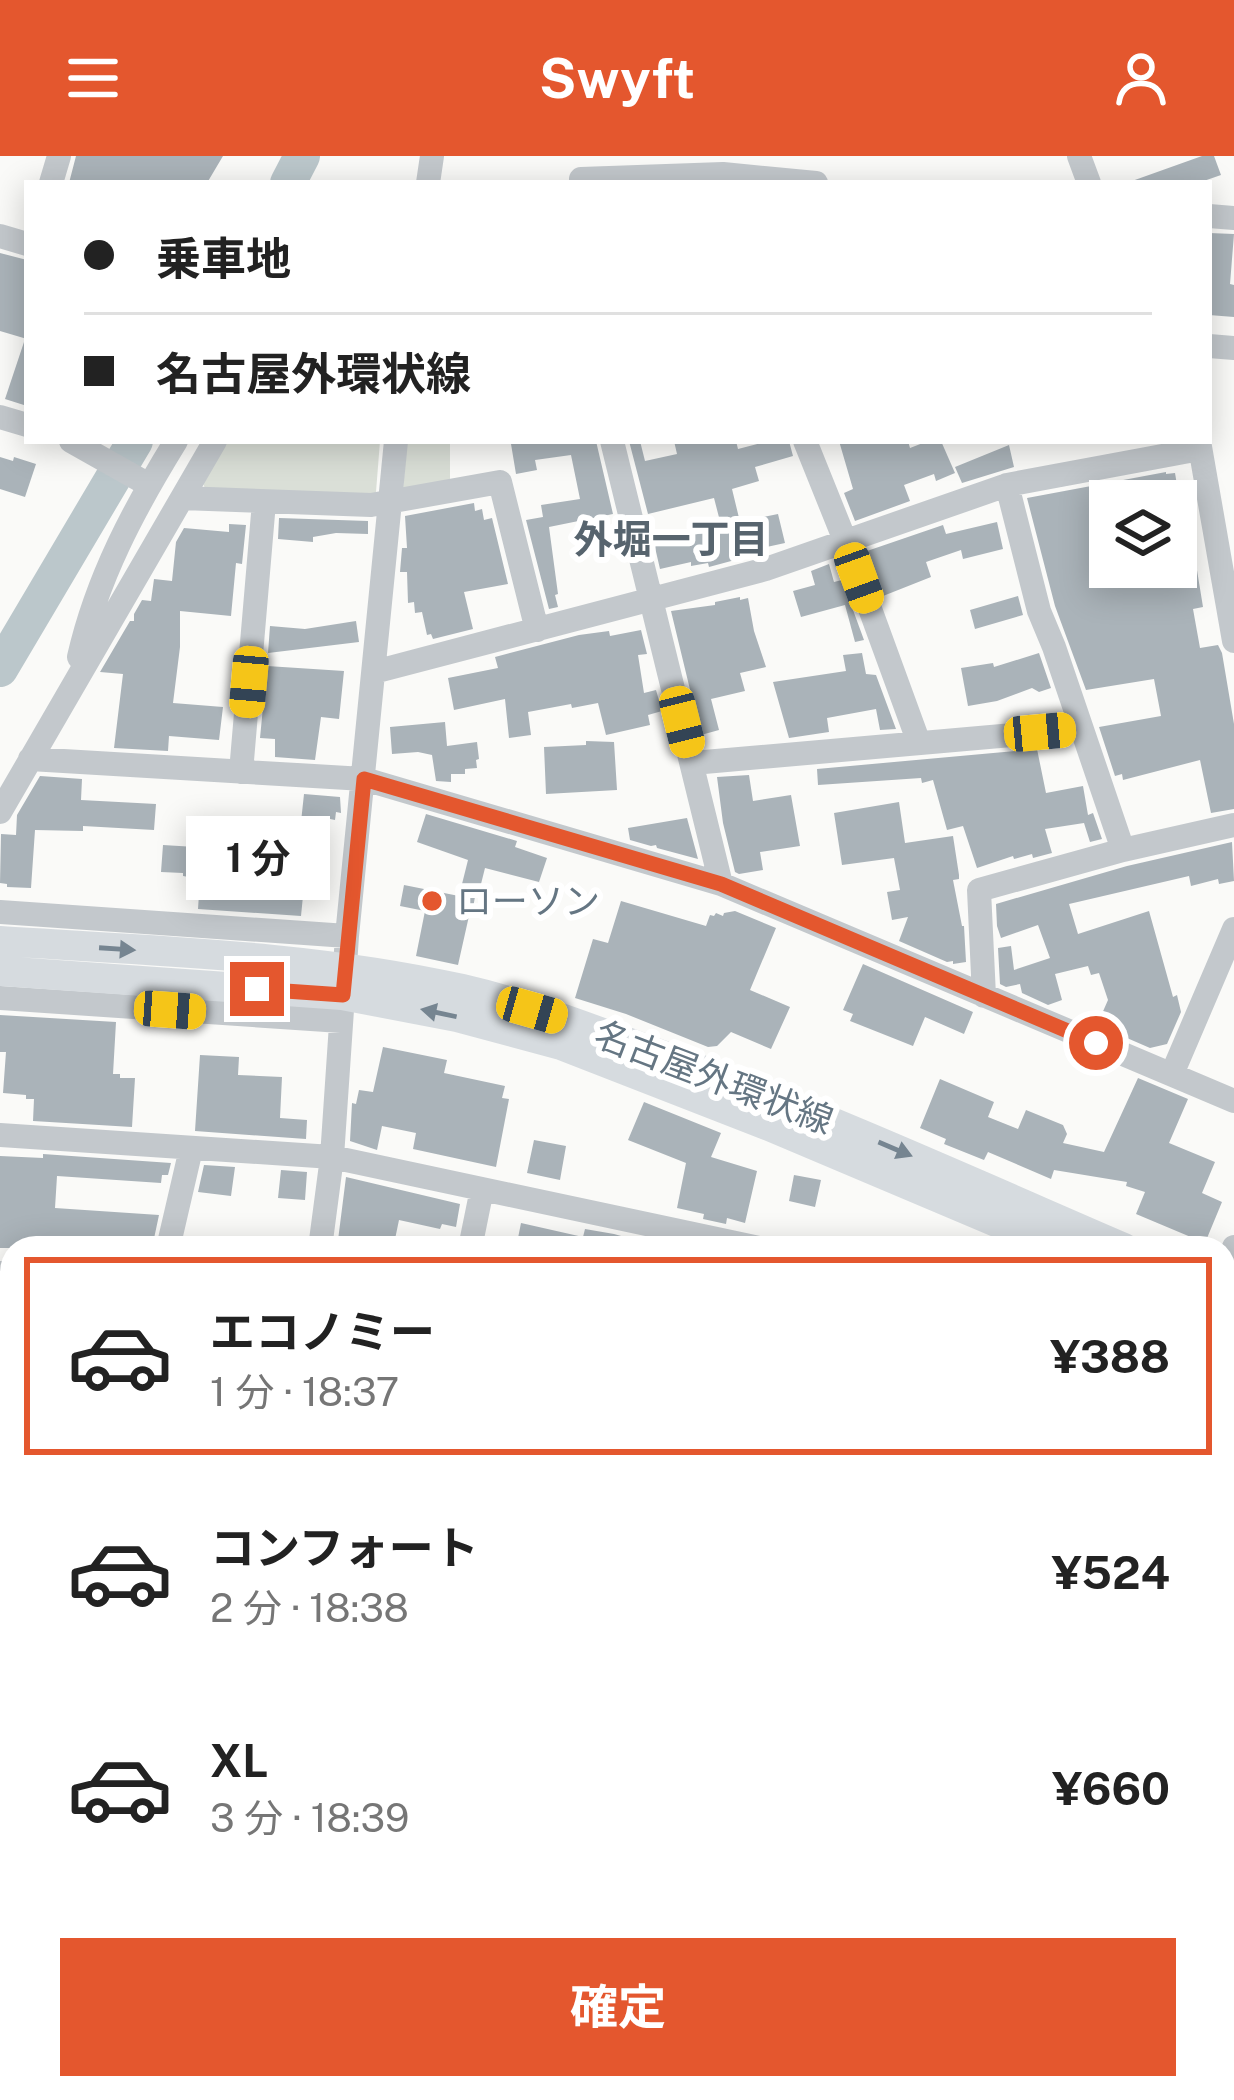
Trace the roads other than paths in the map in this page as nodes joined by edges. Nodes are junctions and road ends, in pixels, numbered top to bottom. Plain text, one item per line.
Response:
1 (725, 165) edge
2 (581, 180) edge
3 (801, 180) edge
4 (78, 444) edge
5 (174, 444) edge
6 (213, 444) edge
7 (396, 444) edge
8 (613, 444) edge
9 (806, 444) edge
10 (1200, 445) edge
11 (149, 484) junction
12 (1007, 485) junction
13 (182, 498) junction
14 (389, 501) junction
15 (264, 502) junction
16 (846, 543) junction
17 (650, 600) junction
18 (536, 630) junction
19 (1234, 641) edge
20 (374, 671) junction
21 (73, 682) junction
22 (1080, 729) junction
23 (919, 743) junction
24 (31, 759) junction
25 (693, 763) junction
26 (241, 772) junction
27 (364, 779) junction
28 (0, 812) edge
29 (1234, 825) edge
30 (1123, 850) junction
31 (721, 884) junction
32 (0, 912) edge
33 (1234, 929) edge
34 (0, 941) edge
35 (0, 971) edge
36 (344, 980) junction
37 (984, 996) junction
38 (0, 998) edge
39 (1172, 1074) junction
40 (1234, 1101) edge
41 (0, 1135) edge
42 (190, 1148) junction
43 (332, 1157) junction
44 (482, 1189) junction
45 (171, 1236) edge
46 (322, 1236) edge
47 (472, 1236) edge
48 (659, 1236) edge
49 (1030, 1236) edge
50 (1096, 1236) edge

1 - 2 street
1 - 3 street
4 - 11 street
5 - 11 street
6 - 13 street
7 - 14 street
8 - 17 street
9 - 16 street
10 - 12 street
10 - 19 street
11 - 21 street
12 - 16 street
12 - 22 street
13 - 15 street
13 - 21 street
14 - 15 street
14 - 18 street
14 - 20 street
15 - 26 street
16 - 17 street
16 - 23 street
17 - 18 street
17 - 25 street
18 - 20 street
20 - 27 street
21 - 24 street
22 - 23 street
22 - 30 street
23 - 25 street
24 - 26 street
24 - 28 street
25 - 31 street
26 - 27 street
27 - 31 street
27 - 36 street
29 - 30 street
30 - 37 street
31 - 37 street
32 - 36 street
33 - 39 street
34 -> 36 main road, 名古屋外環状線
35 - 36 main road, 名古屋外環状線
36 - 38 street
36 - 43 street
49 -> 36 main road, 名古屋外環状線
36 -> 50 main road, 名古屋外環状線
37 - 39 street
39 - 40 street
41 - 42 street
42 - 43 street
42 - 45 street
43 - 44 street
43 - 46 street
44 - 47 street
44 - 48 street

